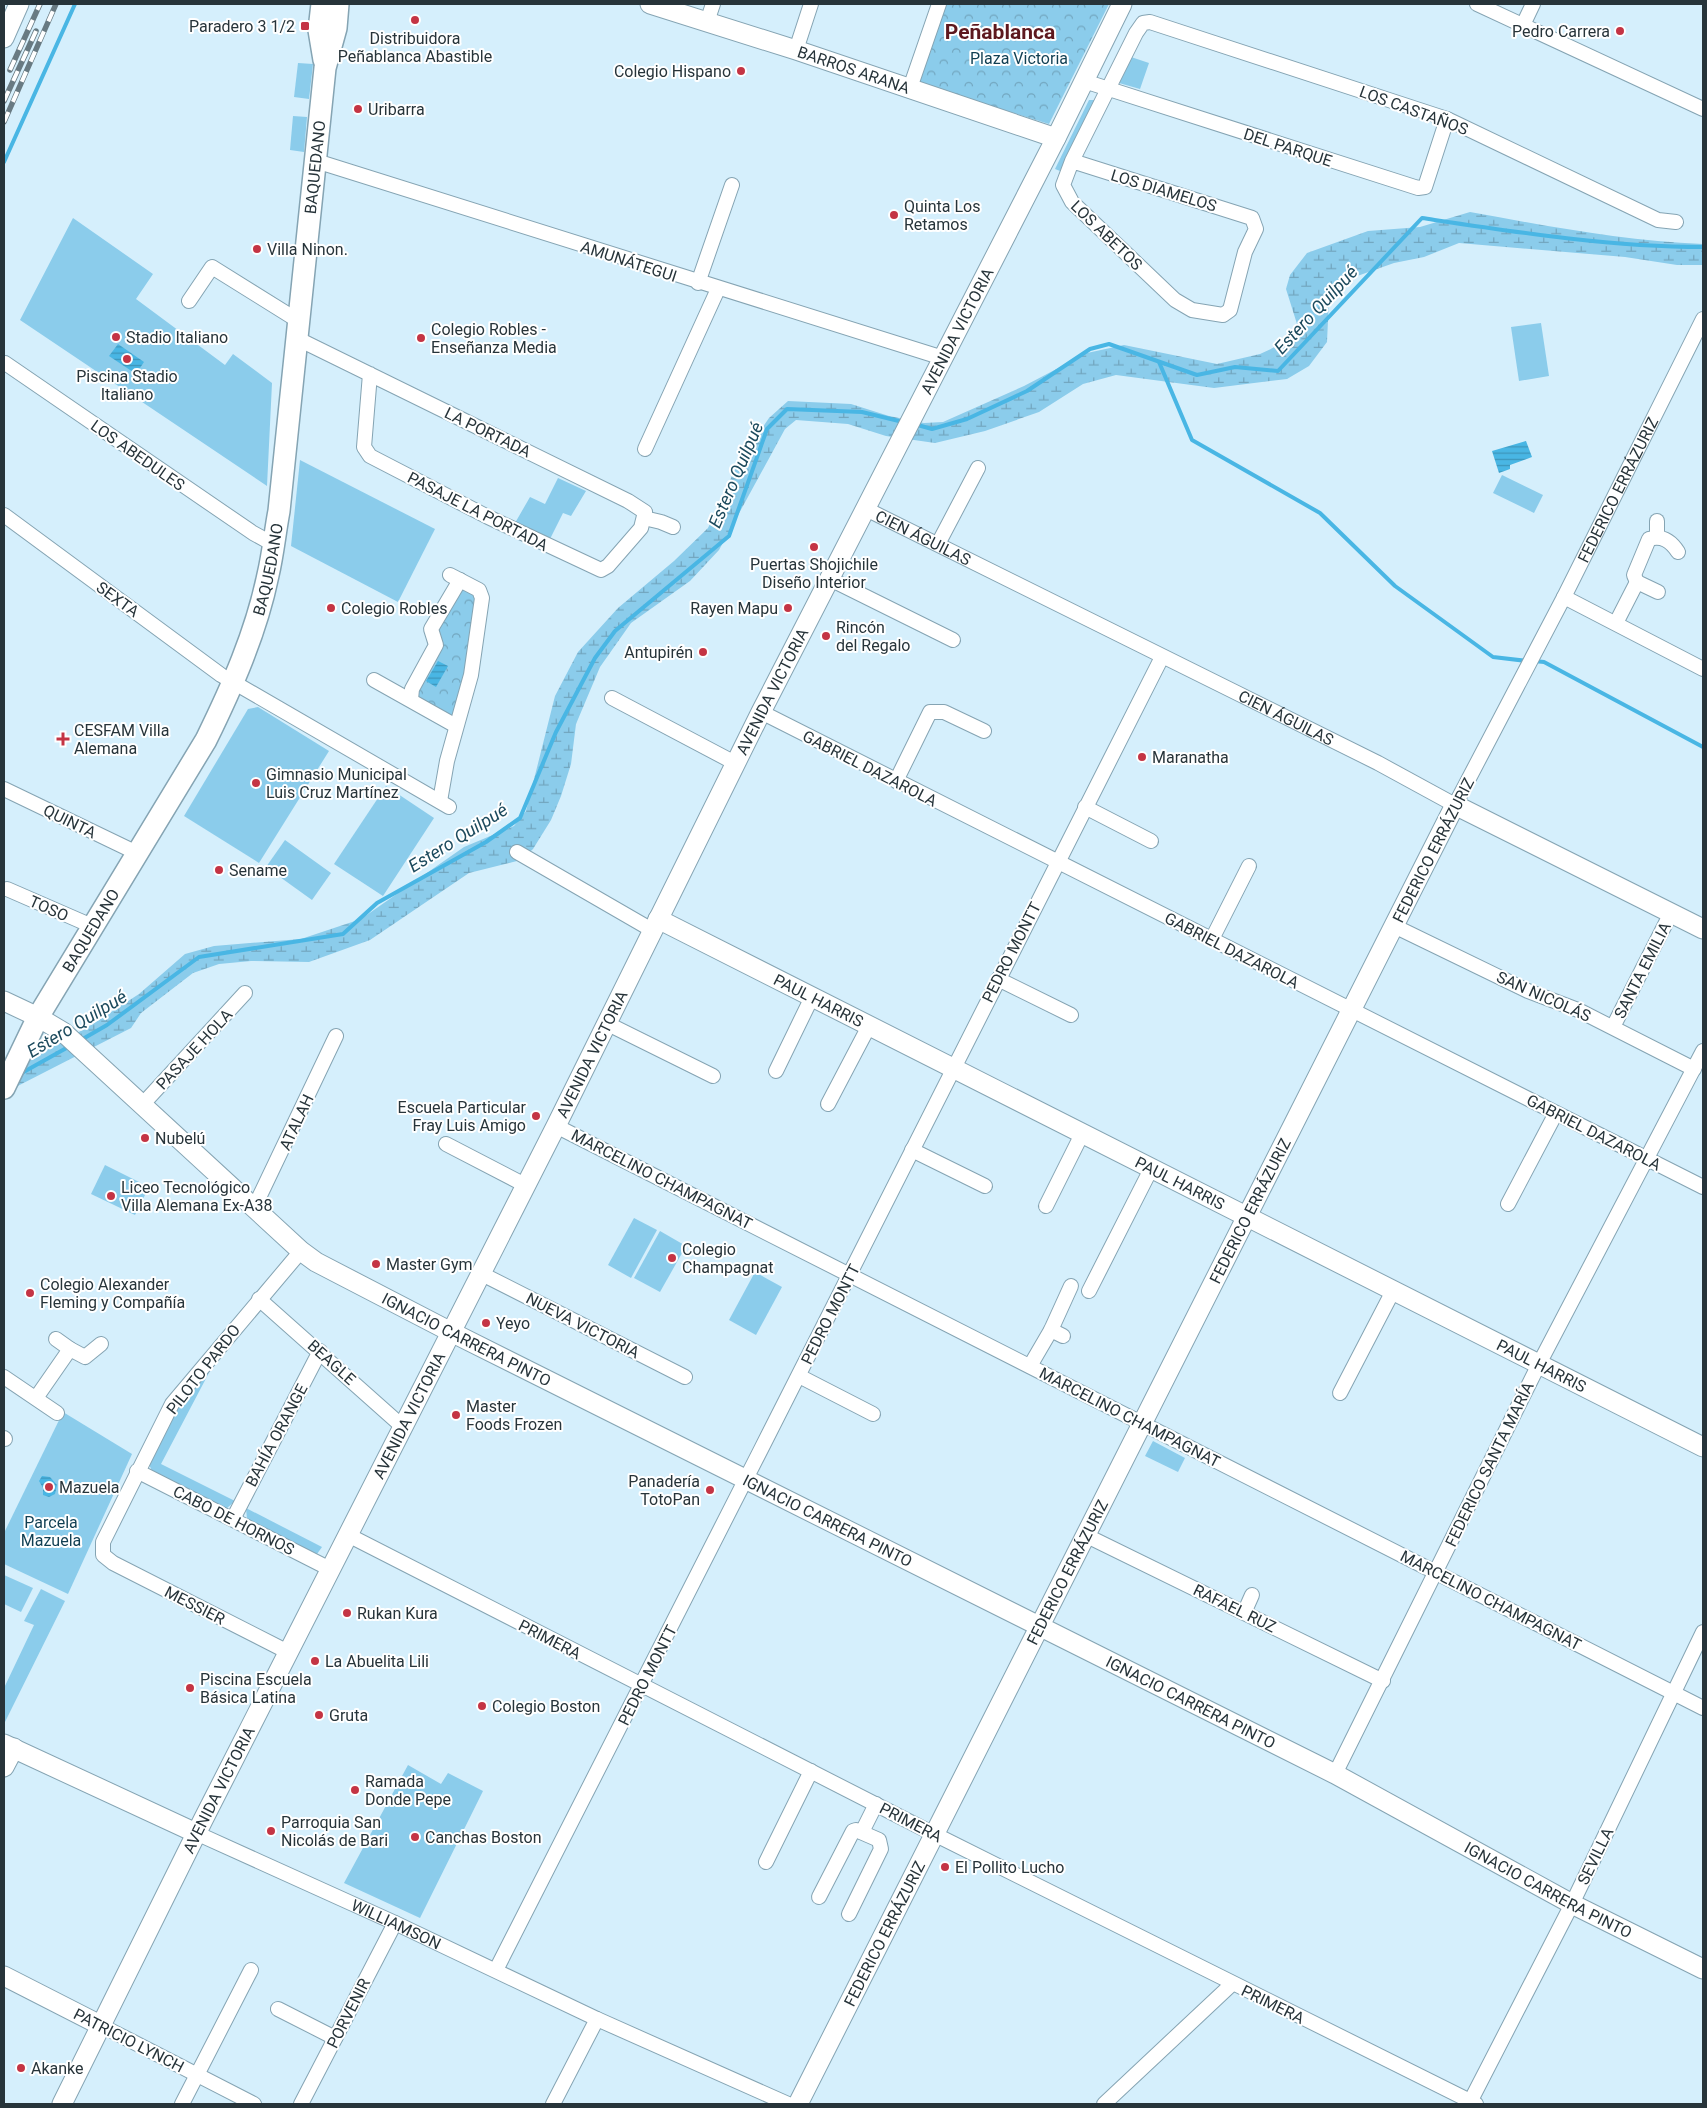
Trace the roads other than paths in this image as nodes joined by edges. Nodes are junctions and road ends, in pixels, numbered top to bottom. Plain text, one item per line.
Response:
1 (19, 4) edge
2 (322, 4) edge
3 (338, 4) edge
4 (650, 4) edge
5 (713, 4) edge
6 (811, 4) edge
7 (939, 4) edge
8 (1122, 4) edge
9 (1477, 4) edge
10 (1533, 4) edge
11 (707, 22) junction
12 (1143, 24) joint
13 (1522, 25) junction
14 (4, 38) edge
15 (796, 50) junction
16 (325, 68) junction
17 (1084, 81) junction
18 (910, 88) junction
19 (1106, 89) junction
20 (1703, 109) edge
21 (1448, 119) junction
22 (1056, 138) junction
23 (316, 161) junction
24 (1072, 162) junction
25 (732, 185) dead end
26 (1255, 222) joint
27 (1676, 222) dead end
28 (698, 283) junction
29 (718, 289) junction
30 (189, 301) dead end
31 (1703, 319) edge
32 (297, 329) junction
33 (1698, 345) edge
34 (943, 358) junction
35 (5, 363) edge
36 (370, 374) junction
37 (645, 449) dead end
38 (978, 468) dead end
39 (866, 509) junction
40 (644, 518) junction
41 (1657, 521) dead end
42 (5, 522) edge
43 (673, 527) dead end
44 (1658, 537) junction
45 (273, 544) junction
46 (938, 544) junction
47 (1678, 552) dead end
48 (830, 579) junction
49 (1637, 582) junction
50 (1658, 592) dead end
51 (1564, 597) junction
52 (1616, 623) junction
53 (953, 640) dead end
54 (1162, 657) junction
55 (1703, 670) edge
56 (374, 680) dead end
57 (233, 681) junction
58 (612, 698) dead end
59 (411, 699) junction
60 (761, 712) junction
61 (456, 726) junction
62 (984, 731) dead end
63 (447, 761) junction
64 (735, 763) junction
65 (896, 781) junction
66 (4, 789) edge
67 (427, 793) junction
68 (1455, 805) junction
69 (1085, 807) junction
70 (1151, 842) dead end
71 (517, 852) dead end
72 (136, 853) junction
73 (1056, 862) junction
74 (1249, 866) dead end
75 (7, 889) dead end
76 (1671, 913) junction
77 (655, 924) junction
78 (92, 926) junction
79 (1394, 926) junction
80 (1703, 929) edge
81 (1212, 939) junction
82 (998, 979) junction
83 (246, 993) dead end
84 (812, 997) junction
85 (4, 1001) edge
86 (1352, 1010) junction
87 (1071, 1015) dead end
88 (38, 1017) junction
89 (606, 1023) junction
90 (869, 1026) junction
91 (1613, 1027) junction
92 (336, 1036) dead end
93 (1703, 1050) edge
94 (952, 1069) junction
95 (1694, 1069) junction
96 (776, 1071) dead end
97 (713, 1076) dead end
98 (4, 1088) edge
99 (828, 1104) dead end
100 (142, 1105) junction
101 (1556, 1113) junction
102 (556, 1126) junction
103 (1082, 1134) junction
104 (446, 1144) dead end
105 (912, 1150) junction
106 (1647, 1159) junction
107 (1151, 1169) junction
108 (525, 1185) junction
109 (985, 1186) dead end
110 (1703, 1187) edge
111 (1508, 1204) dead end
112 (1046, 1206) dead end
113 (254, 1208) junction
114 (1248, 1218) junction
115 (301, 1251) junction
116 (480, 1273) junction
117 (850, 1274) junction
118 (1071, 1286) dead end
119 (1089, 1291) dead end
120 (1394, 1291) junction
121 (259, 1299) junction
122 (451, 1332) junction
123 (56, 1339) dead end
124 (101, 1344) dead end
125 (70, 1349) junction
126 (320, 1351) junction
127 (1539, 1364) junction
128 (1030, 1366) junction
129 (685, 1376) dead end
130 (799, 1376) junction
131 (4, 1377) edge
132 (1340, 1393) dead end
133 (36, 1398) junction
134 (57, 1413) dead end
135 (873, 1414) dead end
136 (1144, 1424) junction
137 (402, 1427) junction
138 (1703, 1447) edge
139 (137, 1471) junction
140 (747, 1480) junction
141 (233, 1519) junction
142 (348, 1535) junction
143 (1087, 1536) junction
144 (103, 1555) joint
145 (330, 1569) junction
146 (1436, 1572) junction
147 (1252, 1595) dead end
148 (1244, 1613) junction
149 (1040, 1628) junction
150 (1703, 1632) edge
151 (288, 1652) junction
152 (1383, 1681) junction
153 (642, 1686) junction
154 (1673, 1693) junction
155 (1703, 1708) edge
156 (9, 1746) edge
157 (4, 1767) edge
158 (811, 1771) junction
159 (1335, 1774) junction
160 (876, 1804) junction
161 (862, 1832) junction
162 (196, 1833) junction
163 (934, 1834) junction
164 (766, 1862) dead end
165 (819, 1897) dead end
166 (1572, 1904) junction
167 (849, 1914) dead end
168 (394, 1923) junction
169 (1703, 1969) edge
170 (251, 1970) dead end
171 (496, 1970) junction
172 (4, 1976) edge
173 (1232, 1984) junction
174 (278, 2009) dead end
175 (597, 2019) junction
176 (102, 2026) junction
177 (335, 2038) junction
178 (198, 2075) junction
179 (1472, 2103) edge
180 (62, 2104) edge
181 (182, 2104) edge
182 (254, 2104) edge
183 (302, 2104) edge
184 (553, 2104) edge
185 (788, 2104) edge
186 (798, 2104) edge
187 (1104, 2104) edge

1 - 14 street
2 - 16 main road, BAQUEDANO
3 - 16 main road, BAQUEDANO
4 - 11 street, BARROS ARANA
5 - 11 street
6 - 15 street
7 - 18 street
8 - 17 street, AVENIDA VICTORIA
9 - 13 street
10 - 13 street
11 - 15 street, BARROS ARANA
12 - 19 street, LOS ABETOS
12 - 21 street, LOS CASTAÑOS
13 - 20 street
15 - 18 street, BARROS ARANA
16 - 23 main road, BAQUEDANO
17 - 19 street, DEL PARQUE
17 - 22 street, AVENIDA VICTORIA
18 - 22 street, BARROS ARANA
19 - 21 street, DEL PARQUE
19 - 24 street, LOS ABETOS
21 - 27 street, LOS CASTAÑOS
22 - 34 street, AVENIDA VICTORIA
23 - 28 street, AMUNÁTEGUI
23 - 32 main road, BAQUEDANO
24 - 26 street, LOS DIAMELOS
24 - 26 street, LOS ABETOS
25 - 28 street
28 - 29 street, AMUNÁTEGUI
29 - 34 street, AMUNÁTEGUI
29 - 37 street
30 - 32 street, LA PORTADA
31 - 33 street, FEDERICO ERRÁZURIZ
32 - 36 street, LA PORTADA
32 - 45 main road, BAQUEDANO
33 - 51 street, FEDERICO ERRÁZURIZ
34 - 39 street, AVENIDA VICTORIA
35 - 45 street, LOS ABEDULES
36 - 40 street, LA PORTADA
36 - 40 street, PASAJE LA PORTADA
38 - 46 street
39 - 46 street, CIEN ÁGUILAS
39 - 48 street, AVENIDA VICTORIA
40 - 43 street
41 - 44 street
42 - 57 street, SEXTA
44 - 47 street
44 - 49 street
45 - 57 main road, BAQUEDANO
46 - 54 street, CIEN ÁGUILAS
48 - 53 street
48 - 60 street, AVENIDA VICTORIA
49 - 50 street
49 - 52 street
51 - 52 street
51 - 68 street, FEDERICO ERRÁZURIZ
52 - 55 street
54 - 68 street, CIEN ÁGUILAS
54 - 69 street, PEDRO MONTT
56 - 59 street
57 - 67 street, SEXTA
57 - 72 main road, BAQUEDANO
58 - 64 street
59 - 61 street
59 - 61 street
60 - 64 street, AVENIDA VICTORIA
60 - 65 street, GABRIEL DAZAROLA
61 - 63 street
62 - 65 street
63 - 67 street
63 - 67 street, SEXTA
64 - 77 street, AVENIDA VICTORIA
65 - 73 street, GABRIEL DAZAROLA
66 - 72 street, QUINTA
68 - 76 street, CIEN ÁGUILAS
68 - 79 street, FEDERICO ERRÁZURIZ
69 - 70 street
69 - 73 street, PEDRO MONTT
71 - 77 street
72 - 78 main road, BAQUEDANO
73 - 81 street, GABRIEL DAZAROLA
73 - 82 street, PEDRO MONTT
74 - 81 street
75 - 78 street, TOSO
76 - 80 street, CIEN ÁGUILAS
76 - 91 street, SANTA EMILIA
77 - 84 street, PAUL HARRIS
77 - 89 street, AVENIDA VICTORIA
78 - 88 main road, BAQUEDANO
79 - 86 street, FEDERICO ERRÁZURIZ
79 - 91 street, SAN NICOLÁS
81 - 86 street, GABRIEL DAZAROLA
82 - 87 street
82 - 94 street, PEDRO MONTT
83 - 100 street, PASAJE HOLA
84 - 90 street, PAUL HARRIS
84 - 96 street
85 - 88 street, IGNACIO CARRERA PINTO
86 - 101 street, GABRIEL DAZAROLA
86 - 114 street, FEDERICO ERRÁZURIZ
88 - 98 main road, BAQUEDANO
88 - 100 street, IGNACIO CARRERA PINTO
89 - 97 street
89 - 102 street, AVENIDA VICTORIA
90 - 94 street, PAUL HARRIS
90 - 99 street
91 - 95 street, SAN NICOLÁS
92 - 113 street, ATALAH
93 - 95 street, FEDERICO SANTA MARÍA
94 - 103 street, PAUL HARRIS
94 - 105 street, PEDRO MONTT
95 - 106 street, FEDERICO SANTA MARÍA
100 - 113 street, IGNACIO CARRERA PINTO
101 - 106 street, GABRIEL DAZAROLA
101 - 111 street
102 - 108 street, AVENIDA VICTORIA
102 - 117 street, MARCELINO CHAMPAGNAT
103 - 107 street, PAUL HARRIS
103 - 112 street
104 - 108 street
105 - 109 street
105 - 117 street, PEDRO MONTT
106 - 110 street, GABRIEL DAZAROLA
106 - 127 street, FEDERICO SANTA MARÍA
107 - 114 street, PAUL HARRIS
107 - 119 street
108 - 116 street, AVENIDA VICTORIA
113 - 115 street, IGNACIO CARRERA PINTO
114 - 120 street, PAUL HARRIS
114 - 136 street, FEDERICO ERRÁZURIZ
115 - 121 street, PILOTO PARDO
115 - 122 street, IGNACIO CARRERA PINTO
116 - 122 street, AVENIDA VICTORIA
116 - 129 street, NUEVA VICTORIA
117 - 128 street, MARCELINO CHAMPAGNAT
117 - 130 street, PEDRO MONTT
118 - 128 street
120 - 127 street, PAUL HARRIS
120 - 132 street
121 - 126 street, BEAGLE
121 - 139 street, PILOTO PARDO
122 - 137 street, AVENIDA VICTORIA
122 - 140 street, IGNACIO CARRERA PINTO
123 - 125 street
124 - 125 street
125 - 133 street
126 - 137 street, BEAGLE
126 - 141 street, BAHÍA ORANGE
127 - 138 street, PAUL HARRIS
127 - 146 street, FEDERICO SANTA MARÍA
128 - 136 street, MARCELINO CHAMPAGNAT
130 - 135 street
130 - 140 street, PEDRO MONTT
131 - 133 street
133 - 134 street
136 - 143 street, FEDERICO ERRÁZURIZ
136 - 146 street, MARCELINO CHAMPAGNAT
137 - 142 street, AVENIDA VICTORIA
139 - 141 street, CABO DE HORNOS
139 - 144 street, PILOTO PARDO
140 - 149 street, IGNACIO CARRERA PINTO
140 - 153 street, PEDRO MONTT
141 - 145 street, CABO DE HORNOS
142 - 145 street, AVENIDA VICTORIA
142 - 153 street, PRIMERA
143 - 148 street, RAFAEL RUZ
143 - 149 street, FEDERICO ERRÁZURIZ
144 - 151 street, MESSIER
145 - 151 street, AVENIDA VICTORIA
146 - 152 street, FEDERICO SANTA MARÍA
146 - 154 street, MARCELINO CHAMPAGNAT
147 - 148 street
148 - 152 street, RAFAEL RUZ
149 - 159 street, IGNACIO CARRERA PINTO
149 - 163 street, FEDERICO ERRÁZURIZ
150 - 154 street, SEVILLA
151 - 162 street, AVENIDA VICTORIA
152 - 159 street, FEDERICO SANTA MARÍA
153 - 158 street, PRIMERA
153 - 171 street, PEDRO MONTT
154 - 155 street, MARCELINO CHAMPAGNAT
154 - 166 street, SEVILLA
156 - 157 street
156 - 162 street, WILLIAMSON
158 - 160 street, PRIMERA
158 - 164 street
159 - 166 street, IGNACIO CARRERA PINTO
160 - 161 street
160 - 163 street, PRIMERA
161 - 165 street
161 - 167 street
162 - 168 street, WILLIAMSON
162 - 176 street, AVENIDA VICTORIA
163 - 173 street, PRIMERA
163 - 186 street, FEDERICO ERRÁZURIZ
166 - 169 street, IGNACIO CARRERA PINTO
166 - 179 street, SEVILLA
168 - 171 street, WILLIAMSON
168 - 177 street, PORVENIR
170 - 178 street
171 - 175 street, WILLIAMSON
172 - 176 street, PATRICIO LYNCH
173 - 179 street, PRIMERA
173 - 187 street
174 - 177 street
175 - 184 street
175 - 185 street, WILLIAMSON
176 - 178 street, PATRICIO LYNCH
176 - 180 street, AVENIDA VICTORIA
177 - 183 street, PORVENIR
178 - 181 street
178 - 182 street, PATRICIO LYNCH

